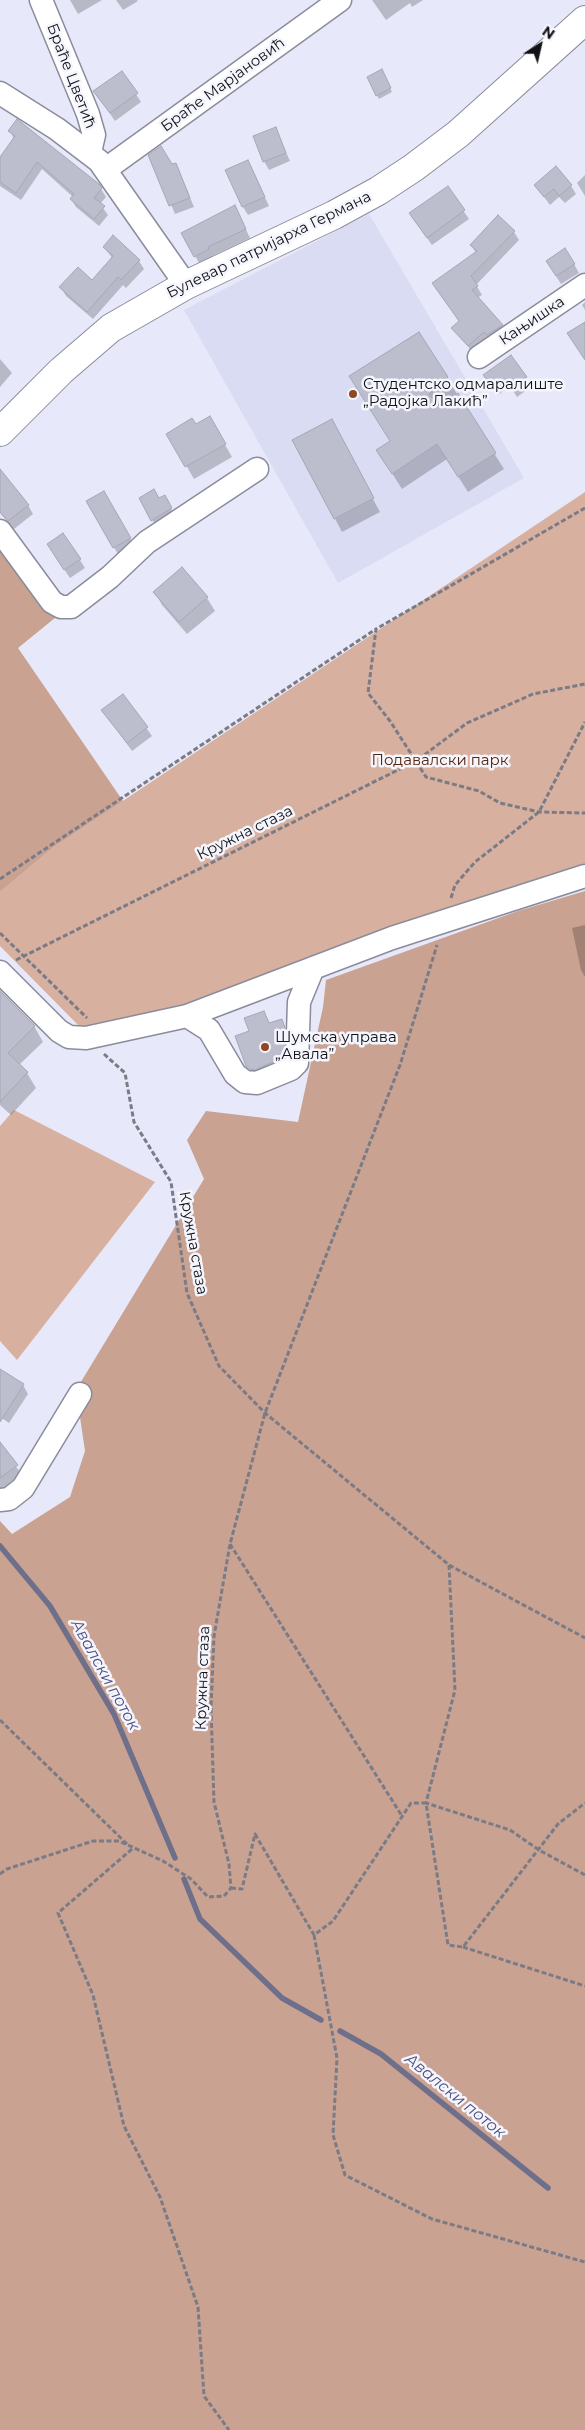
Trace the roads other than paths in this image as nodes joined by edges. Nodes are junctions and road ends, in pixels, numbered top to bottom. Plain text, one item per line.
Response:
1 (41, 0) edge
2 (340, 0) edge
3 (585, 20) edge
4 (0, 93) edge
5 (90, 152) junction
6 (106, 169) junction
7 (186, 285) junction
8 (585, 285) edge
9 (479, 357) dead end
10 (0, 432) edge
11 (257, 469) dead end
12 (0, 531) edge
13 (585, 876) edge
14 (313, 968) junction
15 (0, 972) edge
16 (187, 1016) junction
17 (80, 1394) dead end
18 (0, 1500) edge

1 - 5 street, Браће Цветић
2 - 6 street, Браће Марјановић
3 - 7 main road, Булевар патријарха Германа
4 - 5 street
5 - 6 street
6 - 7 street
7 - 10 main road, Булевар патријарха Германа
8 - 9 street, Кањишка
11 - 12 street
13 - 14 street
14 - 16 street
14 - 16 street
15 - 16 street
17 - 18 street

